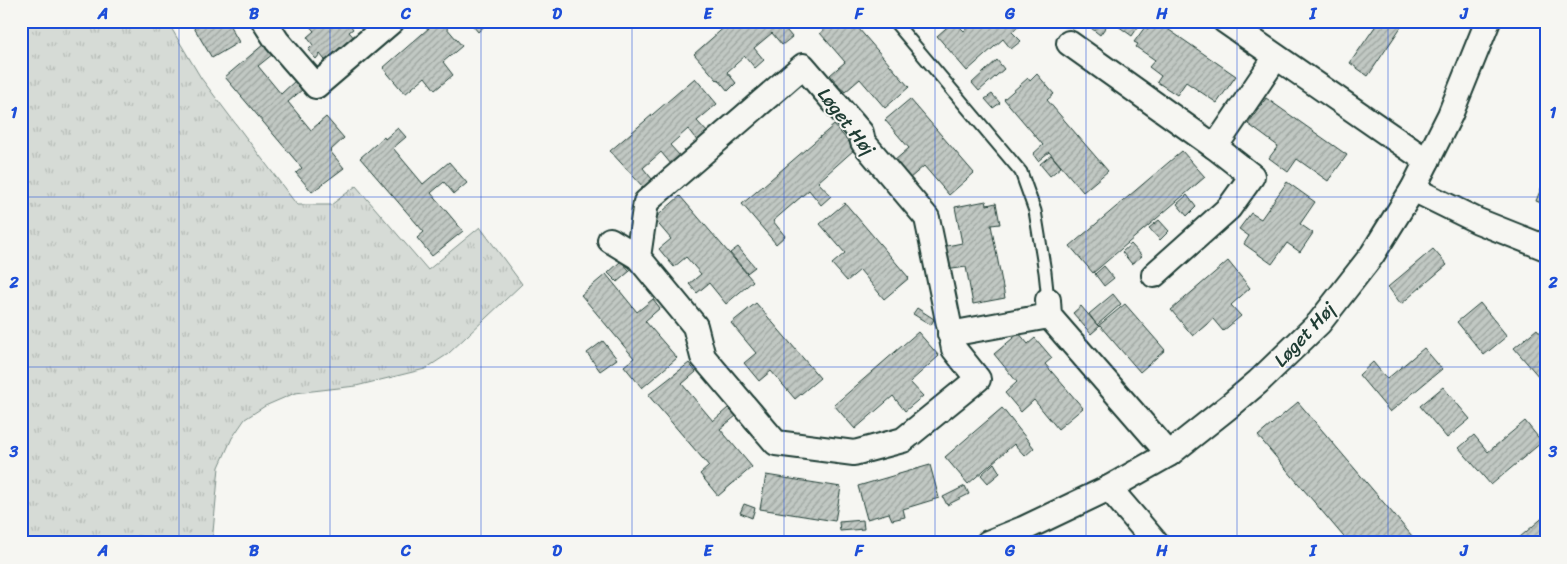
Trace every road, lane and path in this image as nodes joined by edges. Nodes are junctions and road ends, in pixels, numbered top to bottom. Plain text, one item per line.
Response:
1 (264, 21) edge
2 (392, 21) edge
3 (894, 21) edge
4 (1226, 21) edge
5 (1488, 21) edge
6 (1069, 43) dead end
7 (1276, 57) junction
8 (1215, 147) junction
9 (1427, 161) junction
10 (1413, 189) junction
11 (610, 240) dead end
12 (1546, 248) edge
13 (638, 257) junction
14 (1154, 275) dead end
15 (1048, 308) junction
16 (950, 334) junction
17 (1169, 454) junction
18 (1109, 488) junction
19 (988, 543) edge
20 (1156, 543) edge

1 - 2 street
3 - 15 lane
4 - 7 street
5 - 9 street, Løget Høj
6 - 8 street
7 - 8 street
7 - 9 street
8 - 14 street
9 - 10 street, Løget Høj
10 - 12 street
10 - 17 street, Løget Høj
11 - 13 street, Løget Høj
13 - 16 street, Løget Høj
13 - 16 street, Løget Høj
15 - 16 street
15 - 17 street
17 - 18 street, Løget Høj
18 - 19 street, Løget Høj
18 - 20 street

